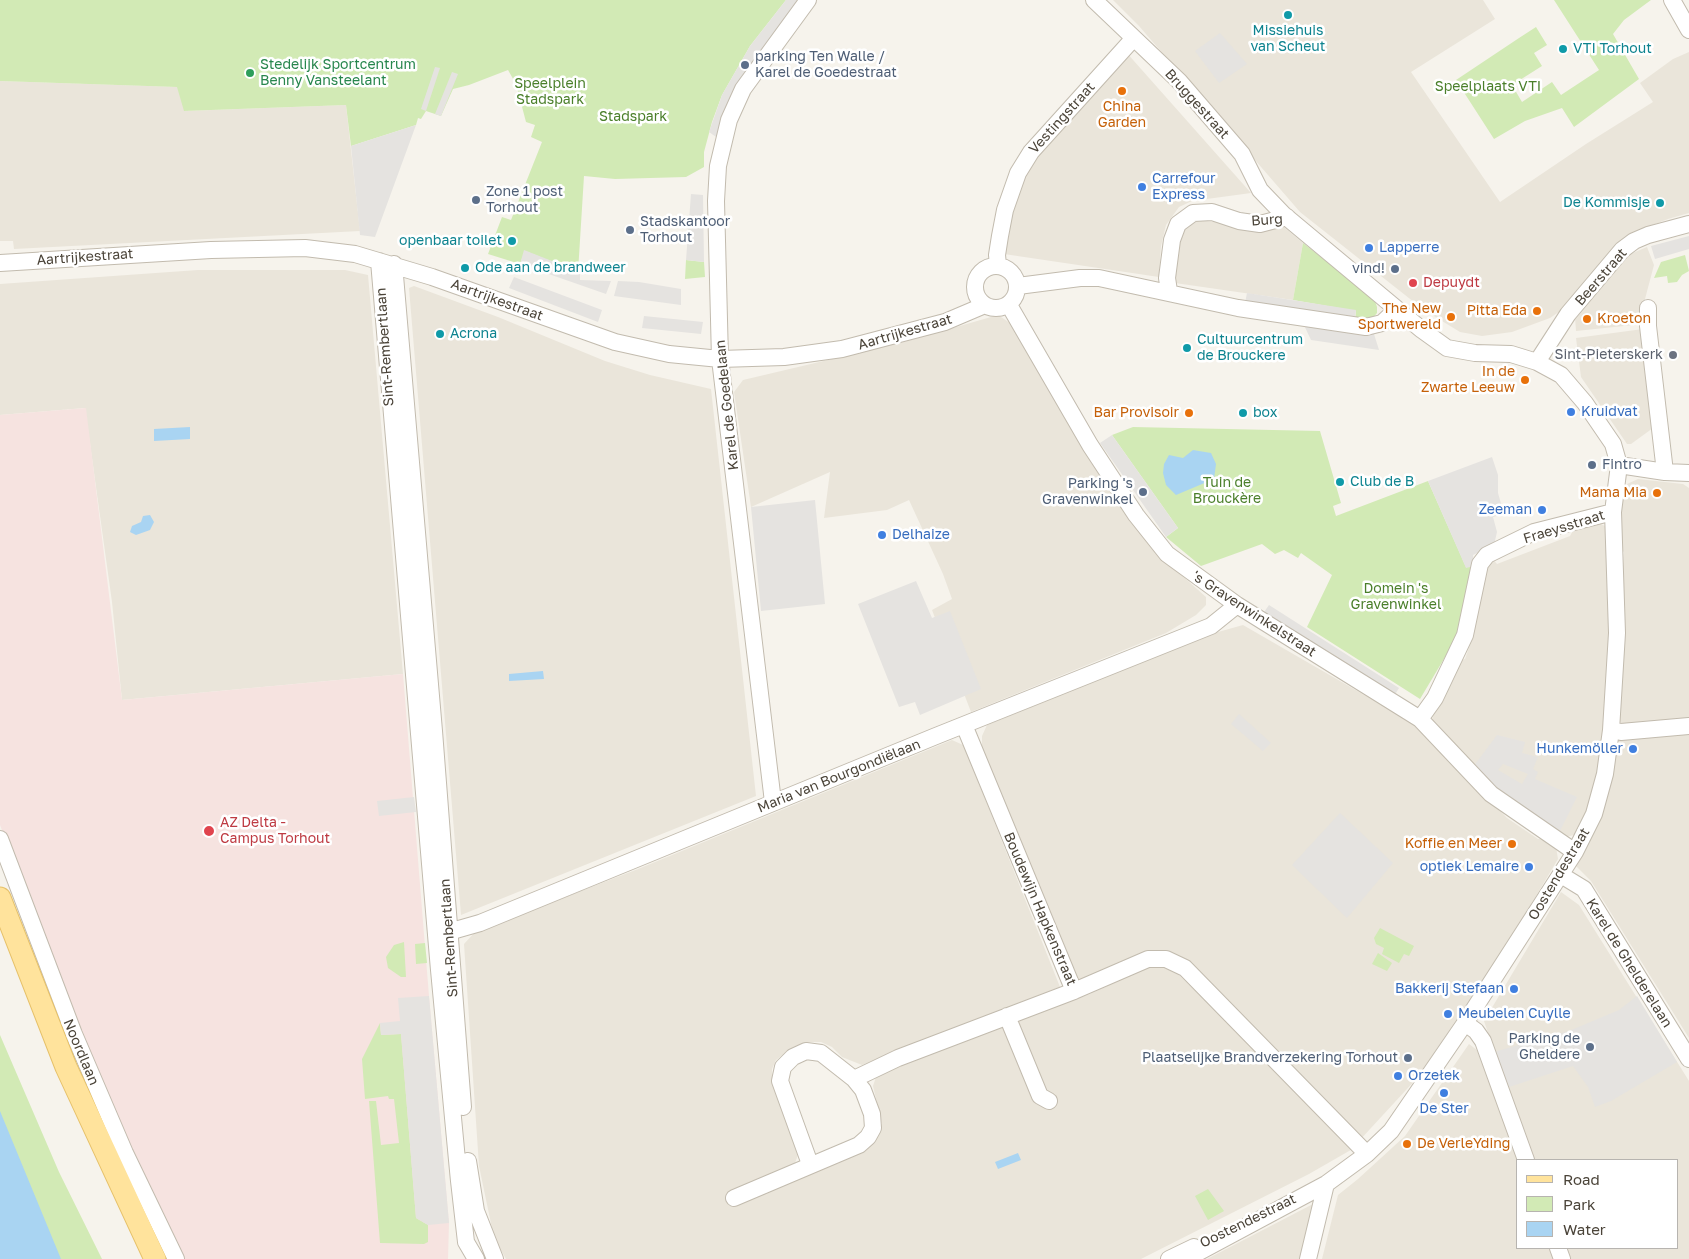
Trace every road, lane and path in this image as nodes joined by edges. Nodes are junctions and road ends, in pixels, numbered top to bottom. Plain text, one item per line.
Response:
1 (808, 0) edge
2 (1094, 0) edge
3 (1672, 0) edge
4 (1689, 30) edge
5 (1134, 39) junction
6 (1287, 217) junction
7 (1689, 224) edge
8 (386, 262) junction
9 (0, 263) edge
10 (998, 265) junction
11 (1018, 286) junction
12 (1169, 291) junction
13 (1009, 304) junction
14 (985, 305) junction
15 (1648, 308) dead end
16 (1397, 309) junction
17 (720, 358) junction
18 (1537, 362) junction
19 (409, 432) junction
20 (392, 434) junction
21 (1619, 465) junction
22 (1665, 472) junction
23 (1689, 473) edge
24 (1613, 512) junction
25 (411, 555) junction
26 (1236, 605) junction
27 (1420, 719) junction
28 (964, 725) junction
29 (1689, 726) edge
30 (1611, 730) junction
31 (773, 802) junction
32 (0, 839) edge
33 (1575, 852) junction
34 (1561, 875) junction
35 (0, 898) edge
36 (0, 932) edge
37 (442, 935) junction
38 (1074, 991) junction
39 (1007, 1016) junction
40 (1465, 1023) junction
41 (1689, 1059) edge
42 (854, 1079) junction
43 (1049, 1101) dead end
44 (461, 1145) junction
45 (1368, 1154) junction
46 (1526, 1159) edge
47 (810, 1164) junction
48 (1326, 1184) junction
49 (734, 1198) dead end
50 (484, 1236) junction
51 (466, 1242) junction
52 (140, 1259) edge
53 (154, 1259) edge
54 (176, 1259) edge
55 (476, 1259) edge
56 (495, 1259) edge
57 (1169, 1259) edge
58 (1186, 1259) edge
59 (1308, 1259) edge

1 - 17 street, Karel de Goedelaan
2 - 5 street, Bruggestraat
3 - 4 street
5 - 6 street, Bruggestraat
5 - 10 street, Vestingstraat
6 - 12 street, Burg
6 - 16 street, Burg
7 - 18 street, Beerstraat
8 - 9 street, Aartrijkestraat
8 - 17 street, Aartrijkestraat
8 - 19 street, Sint-Rembertlaan
8 - 20 street, Sint-Rembertlaan
10 - 11 street
10 - 14 street
11 - 12 street
11 - 13 street
12 - 16 street
13 - 14 street
13 - 26 street, 's Gravenwinkelstraat
14 - 17 street, Aartrijkestraat
15 - 22 street
16 - 18 street, Burg
17 - 31 street, Karel de Goedelaan
18 - 21 street, Burg
19 - 20 street
19 - 25 street, Sint-Rembertlaan
20 - 25 street, Sint-Rembertlaan
21 - 22 street
21 - 24 street, Oostendestraat
22 - 23 street
24 - 27 street, Fraeysstraat
24 - 30 street, Oostendestraat
25 - 37 street, Sint-Rembertlaan
26 - 27 street, 's Gravenwinkelstraat
26 - 28 street, Maria van Bourgondiëlaan
27 - 33 street, 's Gravenwinkelstraat
28 - 31 street, Maria van Bourgondiëlaan
28 - 38 street, Boudewijn Hapkenstraat
29 - 30 street
30 - 33 street, Oostendestraat
31 - 37 street, Maria van Bourgondiëlaan
32 - 54 street, Noordlaan
33 - 34 street, Oostendestraat
34 - 40 street, Oostendestraat
34 - 41 street, Karel de Ghelderelaan
35 - 53 main road, Noordlaan
36 - 52 main road
37 - 44 street, Sint-Rembertlaan
38 - 39 street
38 - 45 street, Boudewijn Hapkenstraat
39 - 42 street
39 - 43 street
40 - 45 street, Oostendestraat
40 - 46 street
42 - 47 street
42 - 47 street
44 - 50 street, Sint-Rembertlaan
44 - 51 street, Sint-Rembertlaan
45 - 48 street, Oostendestraat
47 - 49 street
48 - 57 street, Oostendestraat
48 - 58 street, Oostendestraat
48 - 59 street
50 - 51 street
50 - 56 street, Sint-Rembertlaan
51 - 55 street, Sint-Rembertlaan

